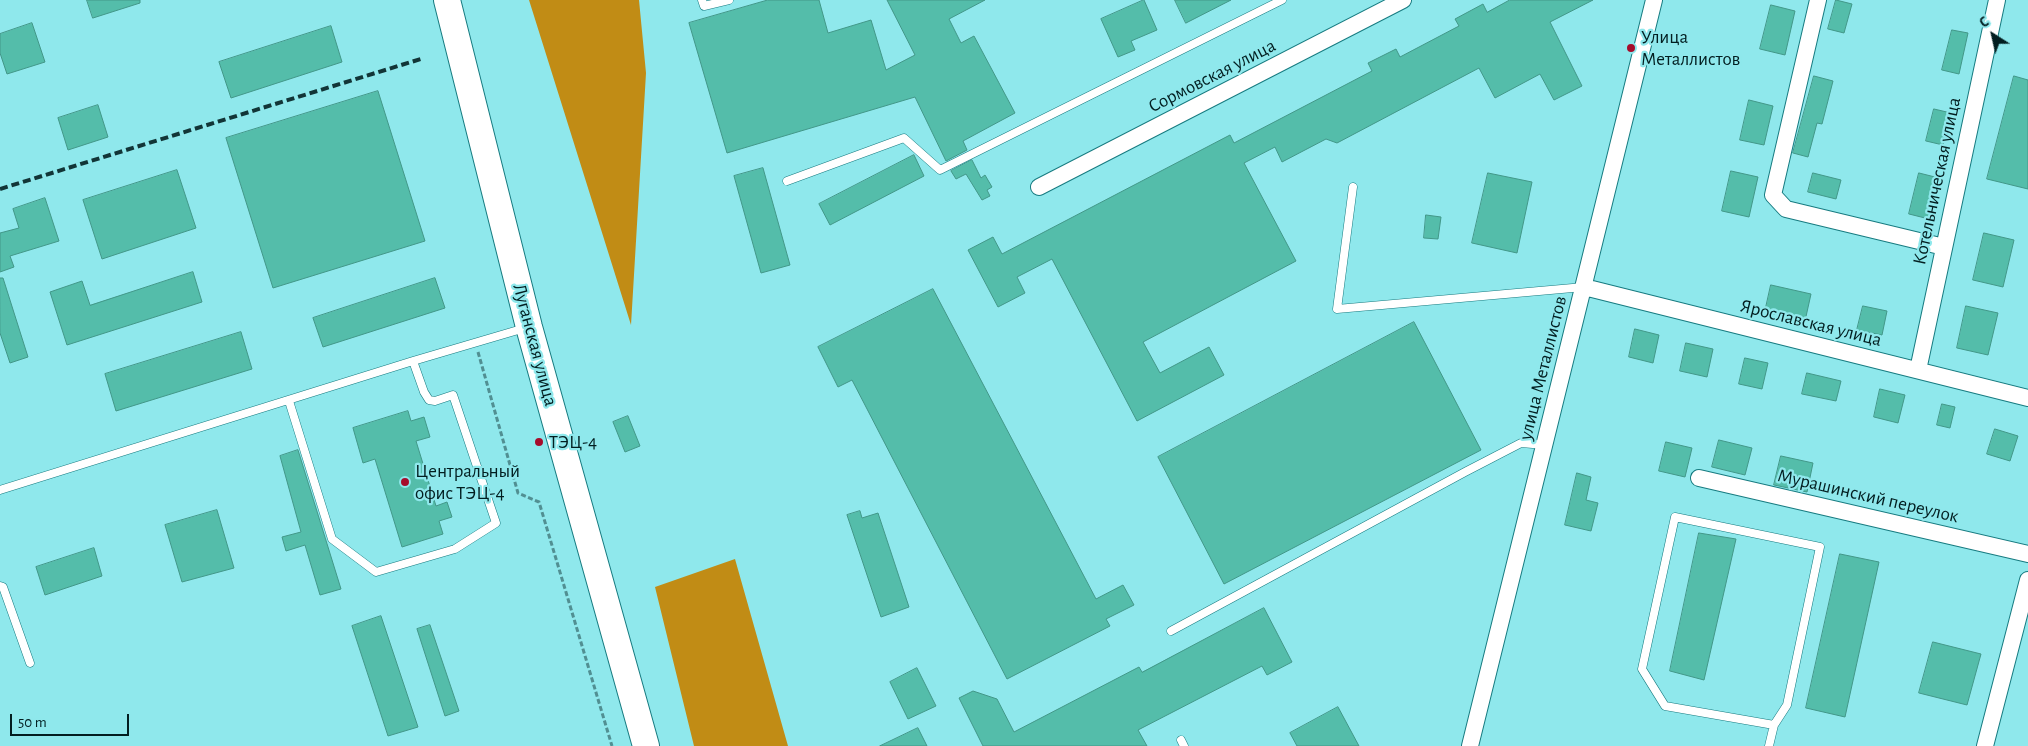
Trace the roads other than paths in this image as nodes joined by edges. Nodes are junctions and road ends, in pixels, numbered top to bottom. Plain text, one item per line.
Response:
1 (446, 0) edge
2 (702, 0) edge
3 (728, 0) edge
4 (1282, 0) edge
5 (1403, 0) edge
6 (1654, 0) edge
7 (1818, 0) edge
8 (1996, 0) edge
9 (787, 182) dead end
10 (1039, 187) dead end
11 (1354, 187) dead end
12 (1944, 247) junction
13 (1584, 287) junction
14 (530, 327) junction
15 (413, 361) junction
16 (1918, 370) junction
17 (2028, 398) edge
18 (289, 401) junction
19 (1544, 445) junction
20 (1699, 478) dead end
21 (0, 490) edge
22 (2028, 554) edge
23 (2028, 580) edge
24 (0, 586) edge
25 (1171, 630) dead end
26 (30, 663) dead end
27 (1774, 725) junction
28 (646, 746) edge
29 (1470, 746) edge
30 (1769, 746) edge
31 (1985, 746) edge

1 - 14 highway, Луганская улица
2 - 3 lane
4 - 9 lane
5 - 10 street, Сормовская улица
6 - 13 street, улица Металлистов
7 - 12 street
8 - 12 street, Котельническая улица
11 - 13 lane
12 - 16 street, Котельническая улица
13 - 16 street, Ярославская улица
13 - 19 street, улица Металлистов
14 - 15 lane
14 - 28 highway, Луганская улица
15 - 18 lane
15 - 18 lane
16 - 17 street, Ярославская улица
18 - 21 lane
19 - 25 lane
19 - 29 street, улица Металлистов
20 - 22 street, Мурашинский переулок
23 - 31 street
24 - 26 lane
27 - 27 lane
27 - 30 lane

